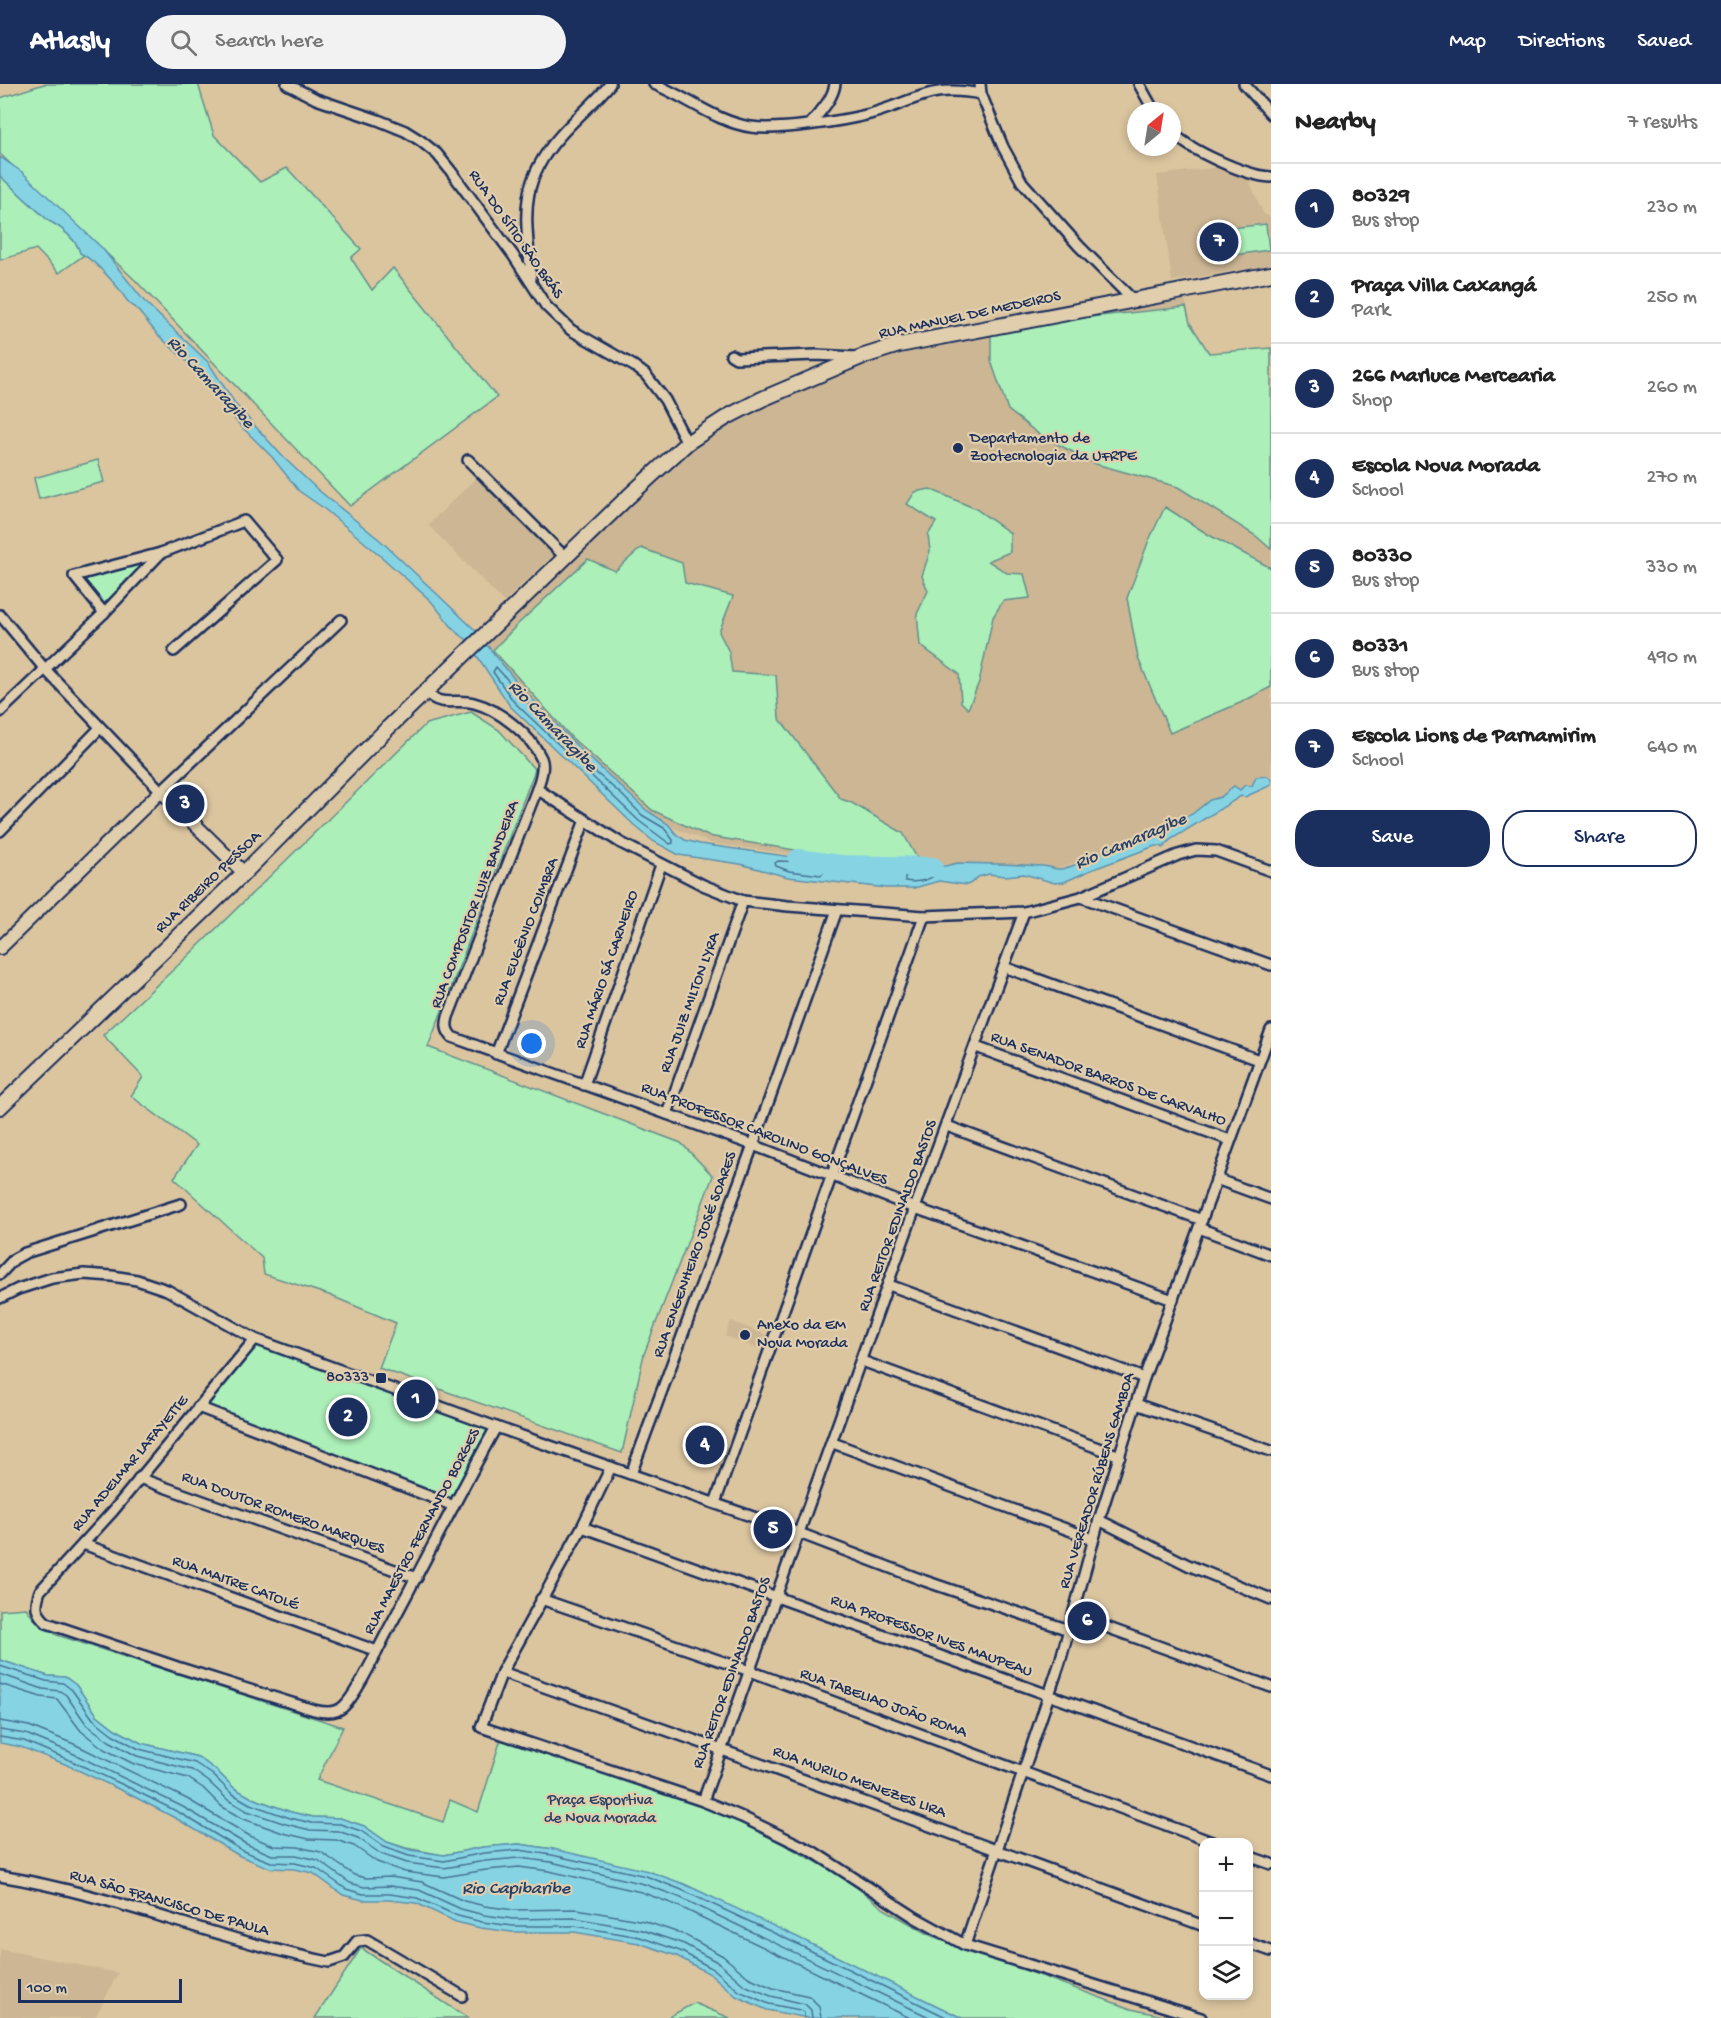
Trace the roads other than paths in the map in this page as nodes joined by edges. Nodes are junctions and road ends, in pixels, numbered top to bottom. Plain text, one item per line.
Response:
1 (287, 84) edge
2 (610, 84) edge
3 (654, 84) edge
4 (835, 84) edge
5 (980, 84) edge
6 (1139, 84) edge
7 (1244, 84) edge
8 (981, 94) junction
9 (1149, 102) edge
10 (1271, 114) edge
11 (811, 123) junction
12 (1181, 141) edge
13 (1271, 177) edge
14 (1271, 274) edge
15 (531, 281) junction
16 (1132, 299) junction
17 (730, 355) dead end
18 (861, 357) junction
19 (687, 443) junction
20 (468, 460) dead end
21 (161, 553) junction
22 (565, 557) junction
23 (104, 613) junction
24 (0, 615) edge
25 (341, 620) dead end
26 (174, 651) dead end
27 (44, 668) junction
28 (439, 682) joint
29 (427, 693) junction
30 (0, 712) edge
31 (100, 728) junction
32 (537, 789) junction
33 (161, 791) junction
34 (585, 820) junction
35 (0, 831) edge
36 (661, 864) junction
37 (1271, 871) edge
38 (244, 873) junction
39 (1081, 897) junction
40 (743, 901) junction
41 (837, 910) junction
42 (1024, 912) junction
43 (924, 916) junction
44 (0, 948) edge
45 (1271, 965) edge
46 (1004, 967) junction
47 (1271, 1030) edge
48 (448, 1032) joint
49 (976, 1047) junction
50 (496, 1054) junction
51 (1259, 1060) junction
52 (584, 1085) junction
53 (0, 1107) edge
54 (666, 1114) junction
55 (947, 1126) junction
56 (1230, 1140) junction
57 (753, 1145) junction
58 (832, 1177) junction
59 (1216, 1179) junction
60 (1271, 1199) edge
61 (181, 1204) dead end
62 (915, 1209) junction
63 (1201, 1224) junction
64 (1271, 1255) edge
65 (0, 1274) edge
66 (889, 1285) junction
67 (0, 1298) edge
68 (1173, 1300) junction
69 (255, 1339) junction
70 (862, 1361) junction
71 (1144, 1378) junction
72 (1136, 1404) junction
73 (198, 1407) junction
74 (496, 1427) junction
75 (832, 1443) junction
76 (1271, 1451) edge
77 (1120, 1456) junction
78 (611, 1467) junction
79 (631, 1474) junction
80 (139, 1478) junction
81 (715, 1503) junction
82 (454, 1506) junction
83 (1099, 1520) junction
84 (582, 1527) junction
85 (799, 1533) junction
86 (1093, 1539) junction
87 (83, 1544) junction
88 (417, 1578) junction
89 (775, 1598) junction
90 (542, 1599) junction
91 (1271, 1599) edge
92 (1073, 1615) junction
93 (1070, 1630) junction
94 (377, 1651) junction
95 (750, 1671) junction
96 (502, 1672) junction
97 (1271, 1687) edge
98 (1049, 1695) junction
99 (335, 1712) joint
100 (722, 1749) junction
101 (1023, 1772) junction
102 (1271, 1775) edge
103 (703, 1801) junction
104 (1201, 1838) edge
105 (997, 1849) junction
106 (1253, 1858) edge
107 (1271, 1864) edge
108 (0, 1876) edge
109 (1199, 1925) edge
110 (965, 1945) junction
111 (1253, 1945) edge
112 (1271, 1951) edge
113 (462, 1996) dead end
114 (1201, 2018) edge

1 - 15 street, RUA DO SÍTIO SÃO BRÁS
2 - 15 street
3 - 11 street
4 - 11 street
5 - 8 street
6 - 9 street
7 - 10 street
8 - 11 street
8 - 16 street
12 - 13 street
14 - 16 main road, RUA MANUEL DE MEDEIROS
15 - 19 street, RUA DO SÍTIO SÃO BRÁS
16 - 18 main road, RUA MANUEL DE MEDEIROS
17 - 18 street
18 - 19 main road, RUA MANUEL DE MEDEIROS
19 - 22 main road, RUA MANUEL DE MEDEIROS
20 - 22 street
21 - 23 street
21 - 23 street
21 - 26 street
22 - 28 main road, RUA MANUEL DE MEDEIROS
23 - 27 street
24 - 27 street
25 - 33 street
27 - 30 street
27 - 31 street
28 - 29 main road, RUA RIBEIRO PESSOA
29 - 32 street, RUA COMPOSITOR LUIZ BANDEIRA
29 - 38 main road, RUA RIBEIRO PESSOA
31 - 33 street
31 - 35 street
32 - 34 street
32 - 48 street, RUA COMPOSITOR LUIZ BANDEIRA
33 - 38 street
33 - 44 street
34 - 36 street
34 - 50 street, RUA EUGÊNIO COIMBRA
36 - 40 street
36 - 52 street, RUA MÁRIO SÁ CARNEIRO
37 - 39 street
38 - 53 main road, RUA RIBEIRO PESSOA
39 - 42 street
39 - 45 street
40 - 41 street
40 - 54 street, RUA JUIZ MILTON LYRA
41 - 43 street
41 - 57 street, RUA ENGENHEIRO JOSÉ SOARES
42 - 43 street
42 - 46 street, RUA REITOR EDINALDO BASTOS
43 - 58 street
46 - 49 street, RUA REITOR EDINALDO BASTOS
46 - 51 street
47 - 51 street, RUA VEREADOR RÚBENS GAMBOA
48 - 50 street, RUA PROFESSOR CAROLINO GONÇALVES
49 - 55 street, RUA REITOR EDINALDO BASTOS
49 - 56 street, RUA SENADOR BARROS DE CARVALHO
50 - 52 street, RUA PROFESSOR CAROLINO GONÇALVES
51 - 56 street, RUA VEREADOR RÚBENS GAMBOA
52 - 54 street, RUA PROFESSOR CAROLINO GONÇALVES
54 - 57 street, RUA PROFESSOR CAROLINO GONÇALVES
55 - 62 street, RUA REITOR EDINALDO BASTOS
55 - 63 street
56 - 59 street, RUA VEREADOR RÚBENS GAMBOA
57 - 58 street, RUA PROFESSOR CAROLINO GONÇALVES
57 - 79 street, RUA ENGENHEIRO JOSÉ SOARES
58 - 62 street, RUA PROFESSOR CAROLINO GONÇALVES
58 - 81 street
59 - 60 street
59 - 63 street, RUA VEREADOR RÚBENS GAMBOA
61 - 65 street
62 - 66 street, RUA REITOR EDINALDO BASTOS
62 - 68 street, RUA PROFESSOR CAROLINO GONÇALVES
63 - 64 street
63 - 68 street, RUA VEREADOR RÚBENS GAMBOA
66 - 70 street, RUA REITOR EDINALDO BASTOS
66 - 71 street
67 - 69 street
68 - 71 street, RUA VEREADOR RÚBENS GAMBOA
69 - 73 street, RUA ADELMAR LAFAYETTE
69 - 74 street
70 - 75 street, RUA REITOR EDINALDO BASTOS
70 - 77 street
71 - 72 street, RUA VEREADOR RÚBENS GAMBOA
72 - 76 street
72 - 77 street, RUA VEREADOR RÚBENS GAMBOA
73 - 80 street, RUA ADELMAR LAFAYETTE
73 - 82 street
74 - 78 street
74 - 82 street, RUA MAESTRO FERNANDO BORGES
75 - 85 street, RUA REITOR EDINALDO BASTOS
75 - 86 street
77 - 83 street, RUA VEREADOR RÚBENS GAMBOA
78 - 79 street
78 - 84 street
79 - 81 street
80 - 87 street, RUA ADELMAR LAFAYETTE
80 - 88 street, RUA DOUTOR ROMERO MARQUES
81 - 85 street
82 - 88 street, RUA MAESTRO FERNANDO BORGES
83 - 86 street, RUA VEREADOR RÚBENS GAMBOA
83 - 91 street
84 - 89 street, RUA PROFESSOR IVES MAUPEAU
84 - 90 street
85 - 89 street, RUA REITOR EDINALDO BASTOS
85 - 93 street
86 - 92 street, RUA VEREADOR RÚBENS GAMBOA
87 - 94 street, RUA MAITRE CATOLÉ
87 - 99 street, RUA ADELMAR LAFAYETTE
88 - 94 street, RUA MAESTRO FERNANDO BORGES
89 - 95 street, RUA REITOR EDINALDO BASTOS
89 - 98 street, RUA PROFESSOR IVES MAUPEAU
90 - 95 street, RUA TABELIAO JOÃO ROMA
90 - 96 street
92 - 93 street, RUA VEREADOR RÚBENS GAMBOA
92 - 97 street
93 - 98 street, RUA VEREADOR RÚBENS GAMBOA
94 - 99 street, RUA MAESTRO FERNANDO BORGES
95 - 100 street, RUA REITOR EDINALDO BASTOS
95 - 101 street, RUA TABELIAO JOÃO ROMA
96 - 100 street, RUA MURILO MENEZES LIRA
96 - 103 street
98 - 101 street, RUA VEREADOR RÚBENS GAMBOA
98 - 102 street, RUA PROFESSOR IVES MAUPEAU
100 - 103 street, RUA REITOR EDINALDO BASTOS
100 - 105 street, RUA MURILO MENEZES LIRA
101 - 104 street, RUA TABELIAO JOÃO ROMA
101 - 105 street, RUA VEREADOR RÚBENS GAMBOA
103 - 110 street
105 - 109 street, RUA MURILO MENEZES LIRA
105 - 110 street, RUA VEREADOR RÚBENS GAMBOA
106 - 107 street
108 - 113 street, RUA SÃO FRANCISCO DE PAULA
110 - 114 street
111 - 112 street

